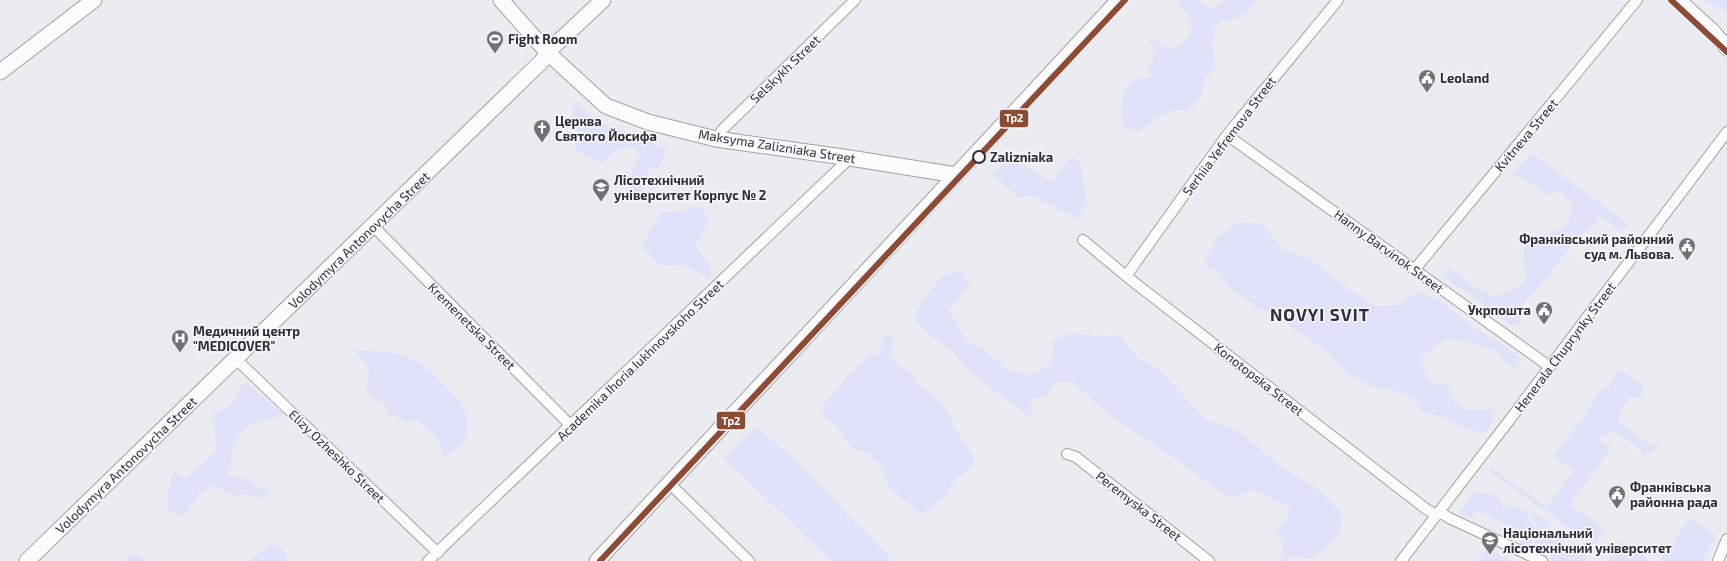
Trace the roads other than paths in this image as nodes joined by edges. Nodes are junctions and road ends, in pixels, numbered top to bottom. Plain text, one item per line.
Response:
1 (94, 0) edge
2 (501, 0) edge
3 (603, 0) edge
4 (855, 0) edge
5 (1119, 0) edge
6 (1338, 0) edge
7 (1637, 0) edge
8 (1678, 0) edge
9 (1712, 31) junction
10 (1727, 38) edge
11 (1727, 48) edge
12 (548, 53) junction
13 (0, 72) edge
14 (1727, 132) edge
15 (1227, 135) junction
16 (716, 139) junction
17 (850, 158) junction
18 (956, 175) junction
19 (372, 226) junction
20 (1083, 240) dead end
21 (1415, 269) junction
22 (1126, 276) junction
23 (236, 359) junction
24 (1550, 367) junction
25 (571, 426) junction
26 (1067, 454) dead end
27 (669, 483) junction
28 (1438, 513) junction
29 (1727, 539) edge
30 (438, 552) junction
31 (27, 561) edge
32 (428, 561) edge
33 (597, 561) edge
34 (749, 561) edge
35 (1209, 561) edge
36 (1401, 561) edge
37 (1542, 561) edge
38 (1718, 561) edge

1 - 13 street
2 - 12 street, Maksyma Zalizniaka Street
3 - 12 street, Volodymyra Antonovycha Street
4 - 16 street, Selskykh Street
5 - 18 street
6 - 15 street, Serhiia Yefremova Street
7 - 21 street, Kvitneva Street
8 - 9 street
9 - 10 street
9 - 11 street
12 - 16 street, Maksyma Zalizniaka Street
12 - 19 street, Volodymyra Antonovycha Street
14 - 24 street, Henerala Chuprynky Street
15 - 21 street, Hanny Barvinok Street
15 - 22 street, Serhiia Yefremova Street
16 - 17 street, Maksyma Zalizniaka Street
17 - 18 street, Maksyma Zalizniaka Street
17 - 25 street, Academika Ihoria Iukhnovskoho Street
18 - 27 street
19 - 23 street, Volodymyra Antonovycha Street
19 - 25 street, Kremenetska Street
20 - 22 street, Konotopska Street
21 - 24 street, Hanny Barvinok Street
22 - 28 street, Konotopska Street
23 - 30 street, Elizy Ozheshko Street
23 - 31 street, Volodymyra Antonovycha Street
24 - 28 street, Henerala Chuprynky Street
25 - 30 street, Academika Ihoria Iukhnovskoho Street
26 - 35 street, Peremyska Street
27 - 33 street
27 - 34 street
28 - 36 street, Henerala Chuprynky Street
28 - 37 street, Konotopska Street
29 - 38 street
30 - 32 street, Academika Ihoria Iukhnovskoho Street

